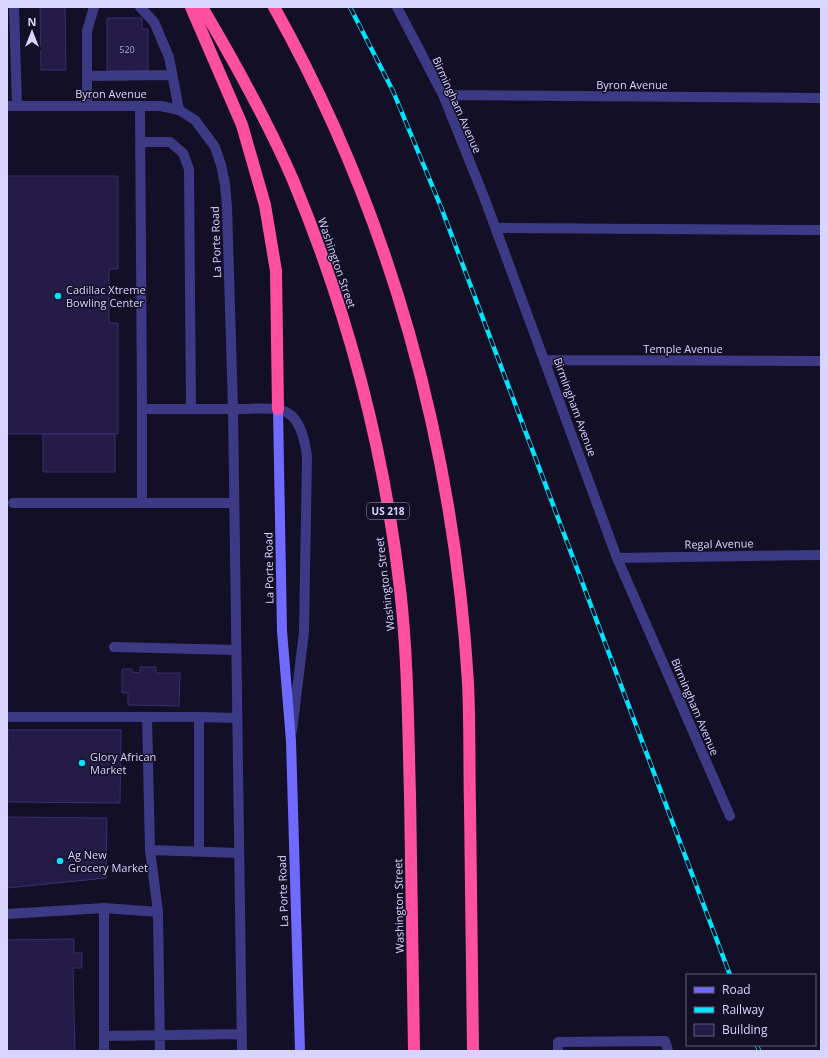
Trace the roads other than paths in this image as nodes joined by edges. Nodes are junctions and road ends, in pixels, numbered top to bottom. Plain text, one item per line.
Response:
1 (14, 7) edge
2 (94, 7) edge
3 (140, 7) edge
4 (191, 7) edge
5 (202, 7) edge
6 (274, 7) edge
7 (397, 7) edge
8 (172, 75) junction
9 (86, 76) junction
10 (443, 95) junction
11 (821, 98) edge
12 (12, 106) edge
13 (86, 106) junction
14 (140, 106) junction
15 (179, 110) junction
16 (206, 133) joint
17 (141, 142) junction
18 (496, 228) junction
19 (821, 230) edge
20 (544, 360) junction
21 (821, 362) edge
22 (142, 409) junction
23 (191, 409) junction
24 (233, 409) junction
25 (278, 409) junction
26 (13, 503) dead end
27 (142, 503) junction
28 (233, 503) junction
29 (821, 556) edge
30 (617, 558) junction
31 (114, 647) dead end
32 (236, 650) junction
33 (7, 717) edge
34 (147, 717) junction
35 (199, 717) junction
36 (237, 718) junction
37 (291, 741) junction
38 (730, 816) dead end
39 (150, 850) junction
40 (199, 851) junction
41 (239, 853) junction
42 (104, 908) junction
43 (158, 912) junction
44 (7, 914) edge
45 (159, 1034) junction
46 (242, 1034) junction
47 (104, 1036) junction
48 (104, 1051) edge
49 (160, 1051) edge
50 (242, 1051) edge
51 (300, 1051) edge
52 (414, 1051) edge
53 (473, 1051) edge
54 (558, 1051) edge
55 (668, 1051) edge

1 - 12 street
2 - 9 street
3 - 8 street
4 - 25 highway
5 - 52 highway, Washington Street / US 218
6 - 53 highway
7 - 10 street, Birmingham Avenue
8 - 9 street
8 - 15 street
9 - 13 street
10 - 11 street, Byron Avenue
10 - 18 street, Birmingham Avenue
12 - 13 street, Byron Avenue
13 - 14 street, Byron Avenue
14 - 15 street, Byron Avenue
14 - 17 street
15 - 16 street, Byron Avenue
16 - 24 street, La Porte Road
17 - 22 street
17 - 23 street
18 - 19 street
18 - 20 street, Birmingham Avenue
20 - 21 street, Temple Avenue
20 - 30 street, Birmingham Avenue
22 - 23 street
22 - 27 street
23 - 24 street
24 - 25 street
24 - 28 street, La Porte Road
25 - 37 street, La Porte Road
25 - 37 street
26 - 27 street
27 - 28 street
28 - 32 street, La Porte Road
29 - 30 street, Regal Avenue
30 - 38 street, Birmingham Avenue
31 - 32 street
32 - 36 street, La Porte Road
33 - 34 street
34 - 35 street
34 - 39 street
35 - 36 street
35 - 40 street
36 - 41 street, La Porte Road
37 - 51 street, La Porte Road
39 - 40 street
39 - 43 street
40 - 41 street
41 - 46 street, La Porte Road
42 - 43 street
42 - 44 street
42 - 47 street
43 - 45 street
45 - 46 street
45 - 47 street
45 - 49 street
46 - 50 street, La Porte Road
47 - 48 street
54 - 55 street

